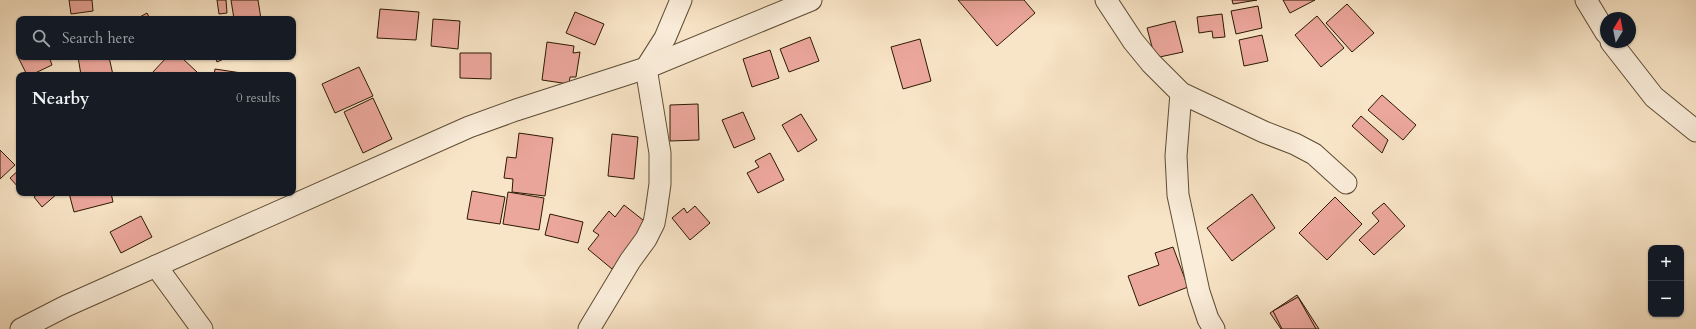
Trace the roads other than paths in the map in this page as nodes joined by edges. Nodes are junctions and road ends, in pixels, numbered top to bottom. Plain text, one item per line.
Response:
1 (681, 0) edge
2 (811, 0) edge
3 (1106, 0) edge
4 (1586, 0) edge
5 (1600, 23) edge
6 (1616, 48) edge
7 (646, 68) junction
8 (1181, 93) junction
9 (1696, 131) edge
10 (1346, 184) dead end
11 (156, 266) junction
12 (21, 329) edge
13 (202, 329) edge
14 (589, 329) edge
15 (1214, 329) edge

1 - 7 street
2 - 7 street
3 - 8 street
4 - 5 street
6 - 9 street
7 - 11 street
7 - 14 street
8 - 10 street
8 - 15 street
11 - 12 street
11 - 13 street

